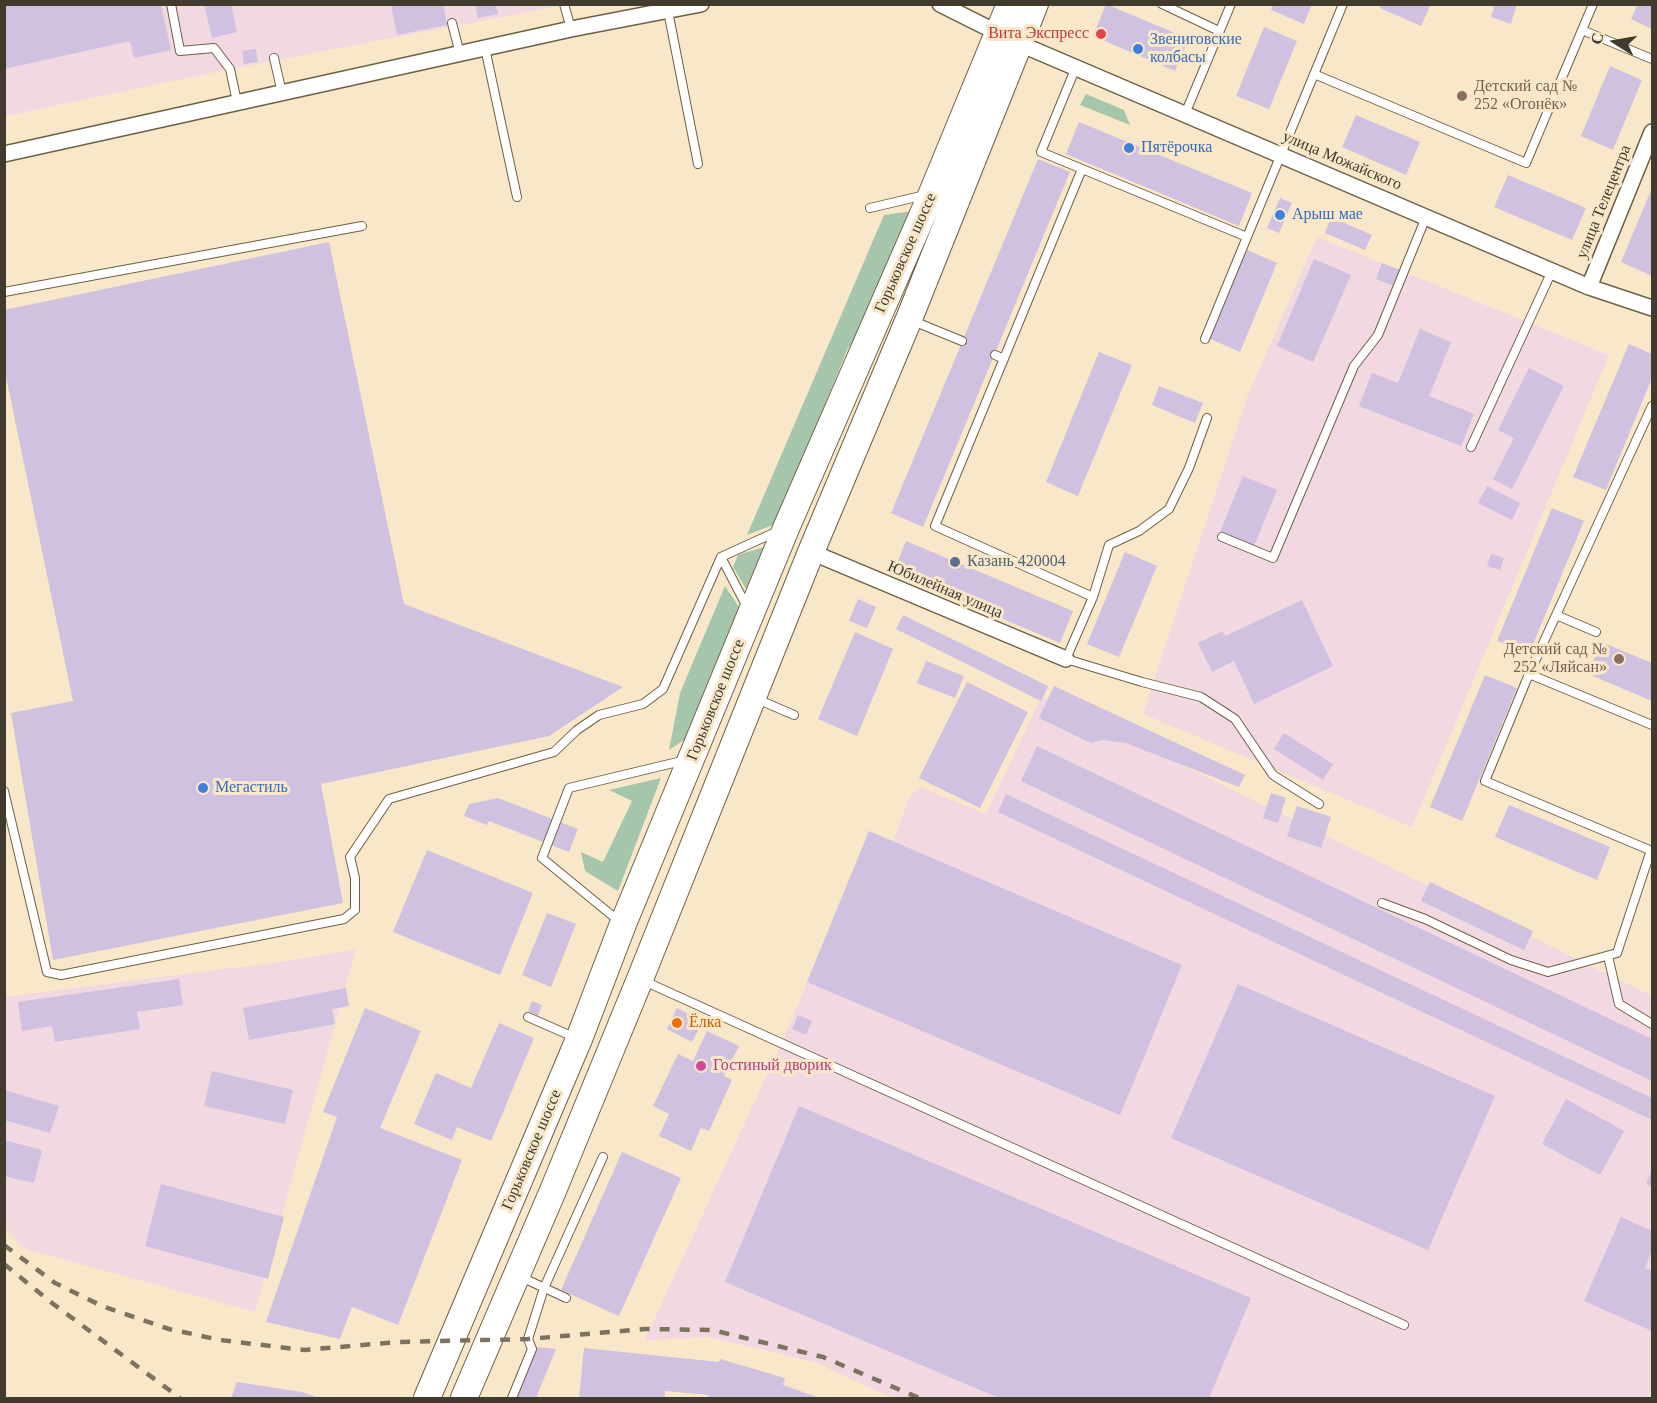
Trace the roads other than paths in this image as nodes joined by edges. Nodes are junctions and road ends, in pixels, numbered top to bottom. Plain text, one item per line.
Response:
1 (171, 4) edge
2 (564, 4) edge
3 (940, 4) edge
4 (1010, 4) edge
5 (1035, 4) edge
6 (1162, 4) edge
7 (1231, 4) edge
8 (1343, 4) edge
9 (1593, 4) edge
10 (695, 5) edge
11 (668, 11) junction
12 (452, 23) dead end
13 (571, 30) junction
14 (1582, 30) junction
15 (1219, 31) junction
16 (1008, 38) junction
17 (485, 48) junction
18 (460, 54) junction
19 (274, 58) dead end
20 (1653, 59) edge
21 (1076, 67) junction
22 (1314, 74) junction
23 (282, 93) junction
24 (237, 102) junction
25 (1185, 114) junction
26 (1653, 132) edge
27 (4, 154) edge
28 (1281, 155) junction
29 (698, 164) dead end
30 (1082, 169) junction
31 (932, 193) junction
32 (517, 197) dead end
33 (870, 208) dead end
34 (1426, 217) junction
35 (362, 226) dead end
36 (1247, 237) junction
37 (1552, 271) junction
38 (1589, 287) junction
39 (4, 292) edge
40 (1653, 308) edge
41 (909, 320) junction
42 (1205, 339) dead end
43 (962, 341) dead end
44 (995, 355) dead end
45 (1004, 358) junction
46 (1653, 406) edge
47 (1207, 418) dead end
48 (1471, 447) dead end
49 (787, 526) junction
50 (1222, 537) dead end
51 (811, 552) junction
52 (721, 557) junction
53 (1093, 597) junction
54 (750, 614) junction
55 (1556, 615) junction
56 (1596, 632) dead end
57 (1066, 659) junction
58 (1529, 674) junction
59 (752, 697) junction
60 (794, 714) dead end
61 (1653, 725) edge
62 (693, 758) junction
63 (4, 791) edge
64 (1319, 804) dead end
65 (1652, 850) edge
66 (1382, 903) dead end
67 (623, 924) junction
68 (1608, 956) junction
69 (640, 979) junction
70 (528, 1017) dead end
71 (1653, 1024) edge
72 (579, 1039) junction
73 (603, 1157) dead end
74 (517, 1276) junction
75 (544, 1288) junction
76 (566, 1298) dead end
77 (1404, 1325) dead end
78 (427, 1398) edge
79 (464, 1398) edge
80 (512, 1398) edge

1 - 24 lane
2 - 13 lane
3 - 16 street, улица Можайского
4 - 16 main road, Горьковское шоссе
5 - 16 main road, Горьковское шоссе
6 - 15 lane
7 - 15 lane
8 - 22 lane
9 - 14 lane
10 - 11 street
11 - 13 street
11 - 29 lane
12 - 18 lane
13 - 17 street
14 - 20 lane
14 - 22 lane
15 - 25 lane
16 - 21 street, улица Можайского
16 - 31 main road, Горьковское шоссе
16 - 41 main road, Горьковское шоссе
17 - 18 street
17 - 32 lane
18 - 23 street
19 - 23 lane
21 - 25 street, улица Можайского
21 - 30 lane
22 - 28 lane
23 - 24 street
24 - 27 street
25 - 28 street, улица Можайского
26 - 38 street, улица Телецентра
28 - 34 street, улица Можайского
28 - 36 lane
30 - 36 lane
30 - 45 lane
31 - 33 lane
31 - 49 main road, Горьковское шоссе
34 - 37 street, улица Можайского
34 - 50 lane
35 - 39 lane
36 - 42 lane
37 - 38 street, улица Можайского
37 - 48 lane
38 - 40 street, улица Можайского
41 - 43 lane
41 - 51 main road, Горьковское шоссе
44 - 45 lane
45 - 53 lane
46 - 55 lane
47 - 53 lane
49 - 52 lane
49 - 54 main road, Горьковское шоссе
51 - 57 street, Юбилейная улица
51 - 59 main road, Горьковское шоссе
52 - 54 lane
52 - 63 lane
53 - 57 lane
54 - 62 main road, Горьковское шоссе
55 - 56 lane
55 - 58 lane
57 - 64 lane
58 - 61 lane
58 - 65 lane
59 - 60 lane
59 - 69 main road, Горьковское шоссе
62 - 67 main road, Горьковское шоссе
62 - 67 lane
65 - 68 lane
66 - 68 lane
67 - 72 main road, Горьковское шоссе
68 - 71 lane
69 - 74 main road, Горьковское шоссе
69 - 77 lane
70 - 72 lane
72 - 78 main road, Горьковское шоссе
73 - 75 lane
74 - 75 lane
74 - 79 main road, Горьковское шоссе
75 - 76 lane
75 - 80 lane

